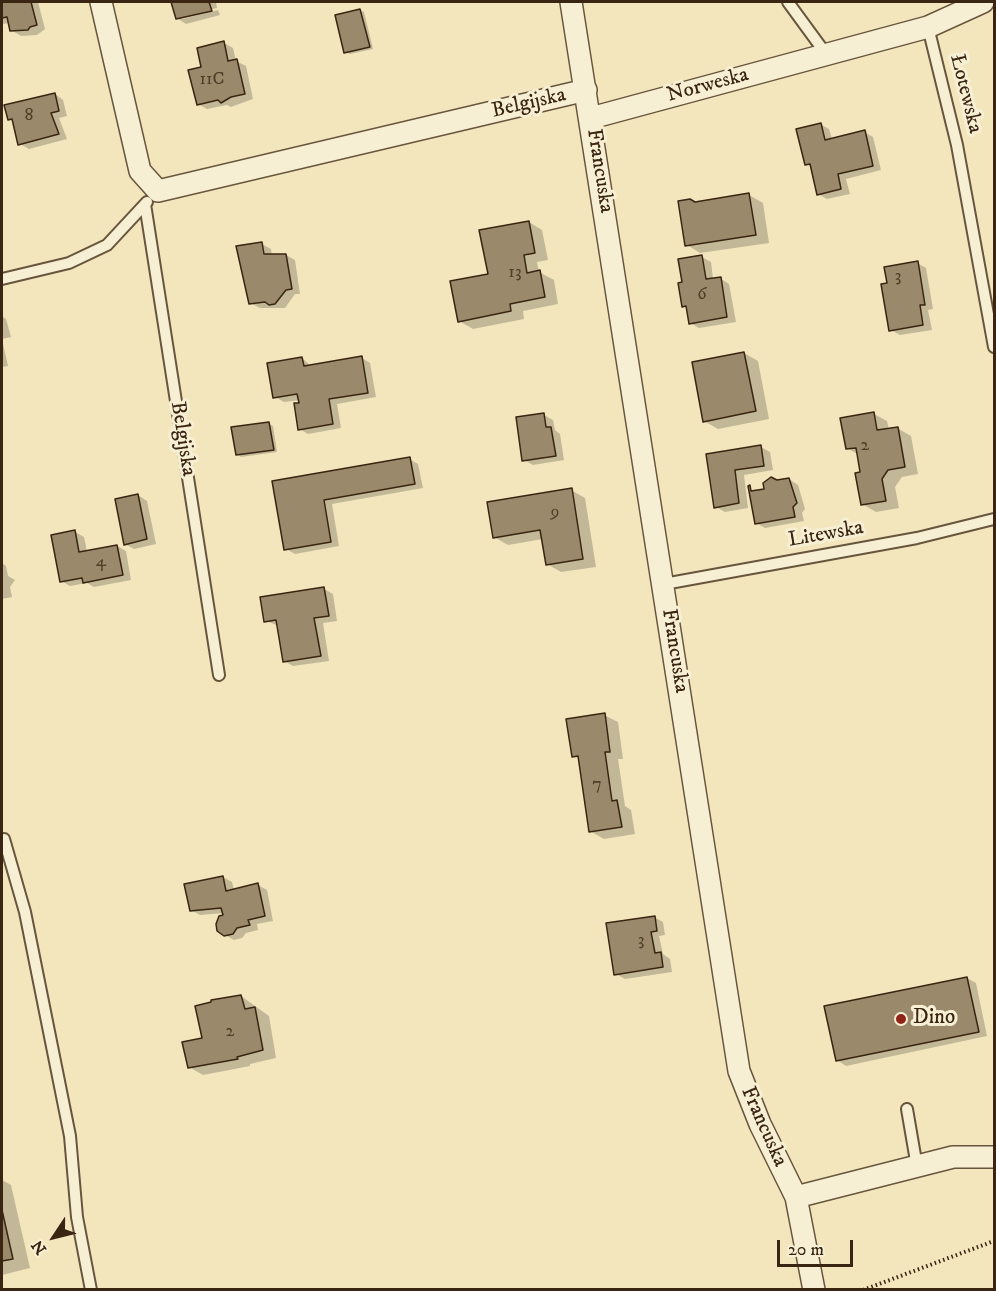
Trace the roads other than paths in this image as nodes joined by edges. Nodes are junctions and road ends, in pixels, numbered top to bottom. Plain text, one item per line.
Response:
1 (101, 2) edge
2 (571, 2) edge
3 (788, 2) edge
4 (983, 2) edge
5 (928, 27) junction
6 (826, 54) junction
7 (586, 90) junction
8 (591, 118) junction
9 (152, 197) junction
10 (2, 279) edge
11 (994, 347) edge
12 (994, 519) edge
13 (664, 584) junction
14 (219, 675) dead end
15 (4, 839) dead end
16 (907, 1109) dead end
17 (994, 1157) edge
18 (916, 1167) junction
19 (796, 1197) junction
20 (91, 1290) edge
21 (814, 1290) edge

1 - 9 street
2 - 7 street, Francuska
3 - 6 lane
4 - 5 street, Norweska
5 - 6 street, Norweska
5 - 11 lane, Łotewska
6 - 8 street, Norweska
7 - 8 street, Francuska
7 - 9 street, Belgijska
8 - 13 street, Francuska
9 - 10 lane
9 - 14 lane, Belgijska
12 - 13 lane, Litewska
13 - 19 street, Francuska
15 - 20 lane
16 - 18 lane
17 - 18 street
18 - 19 street
19 - 21 street, Francuska

